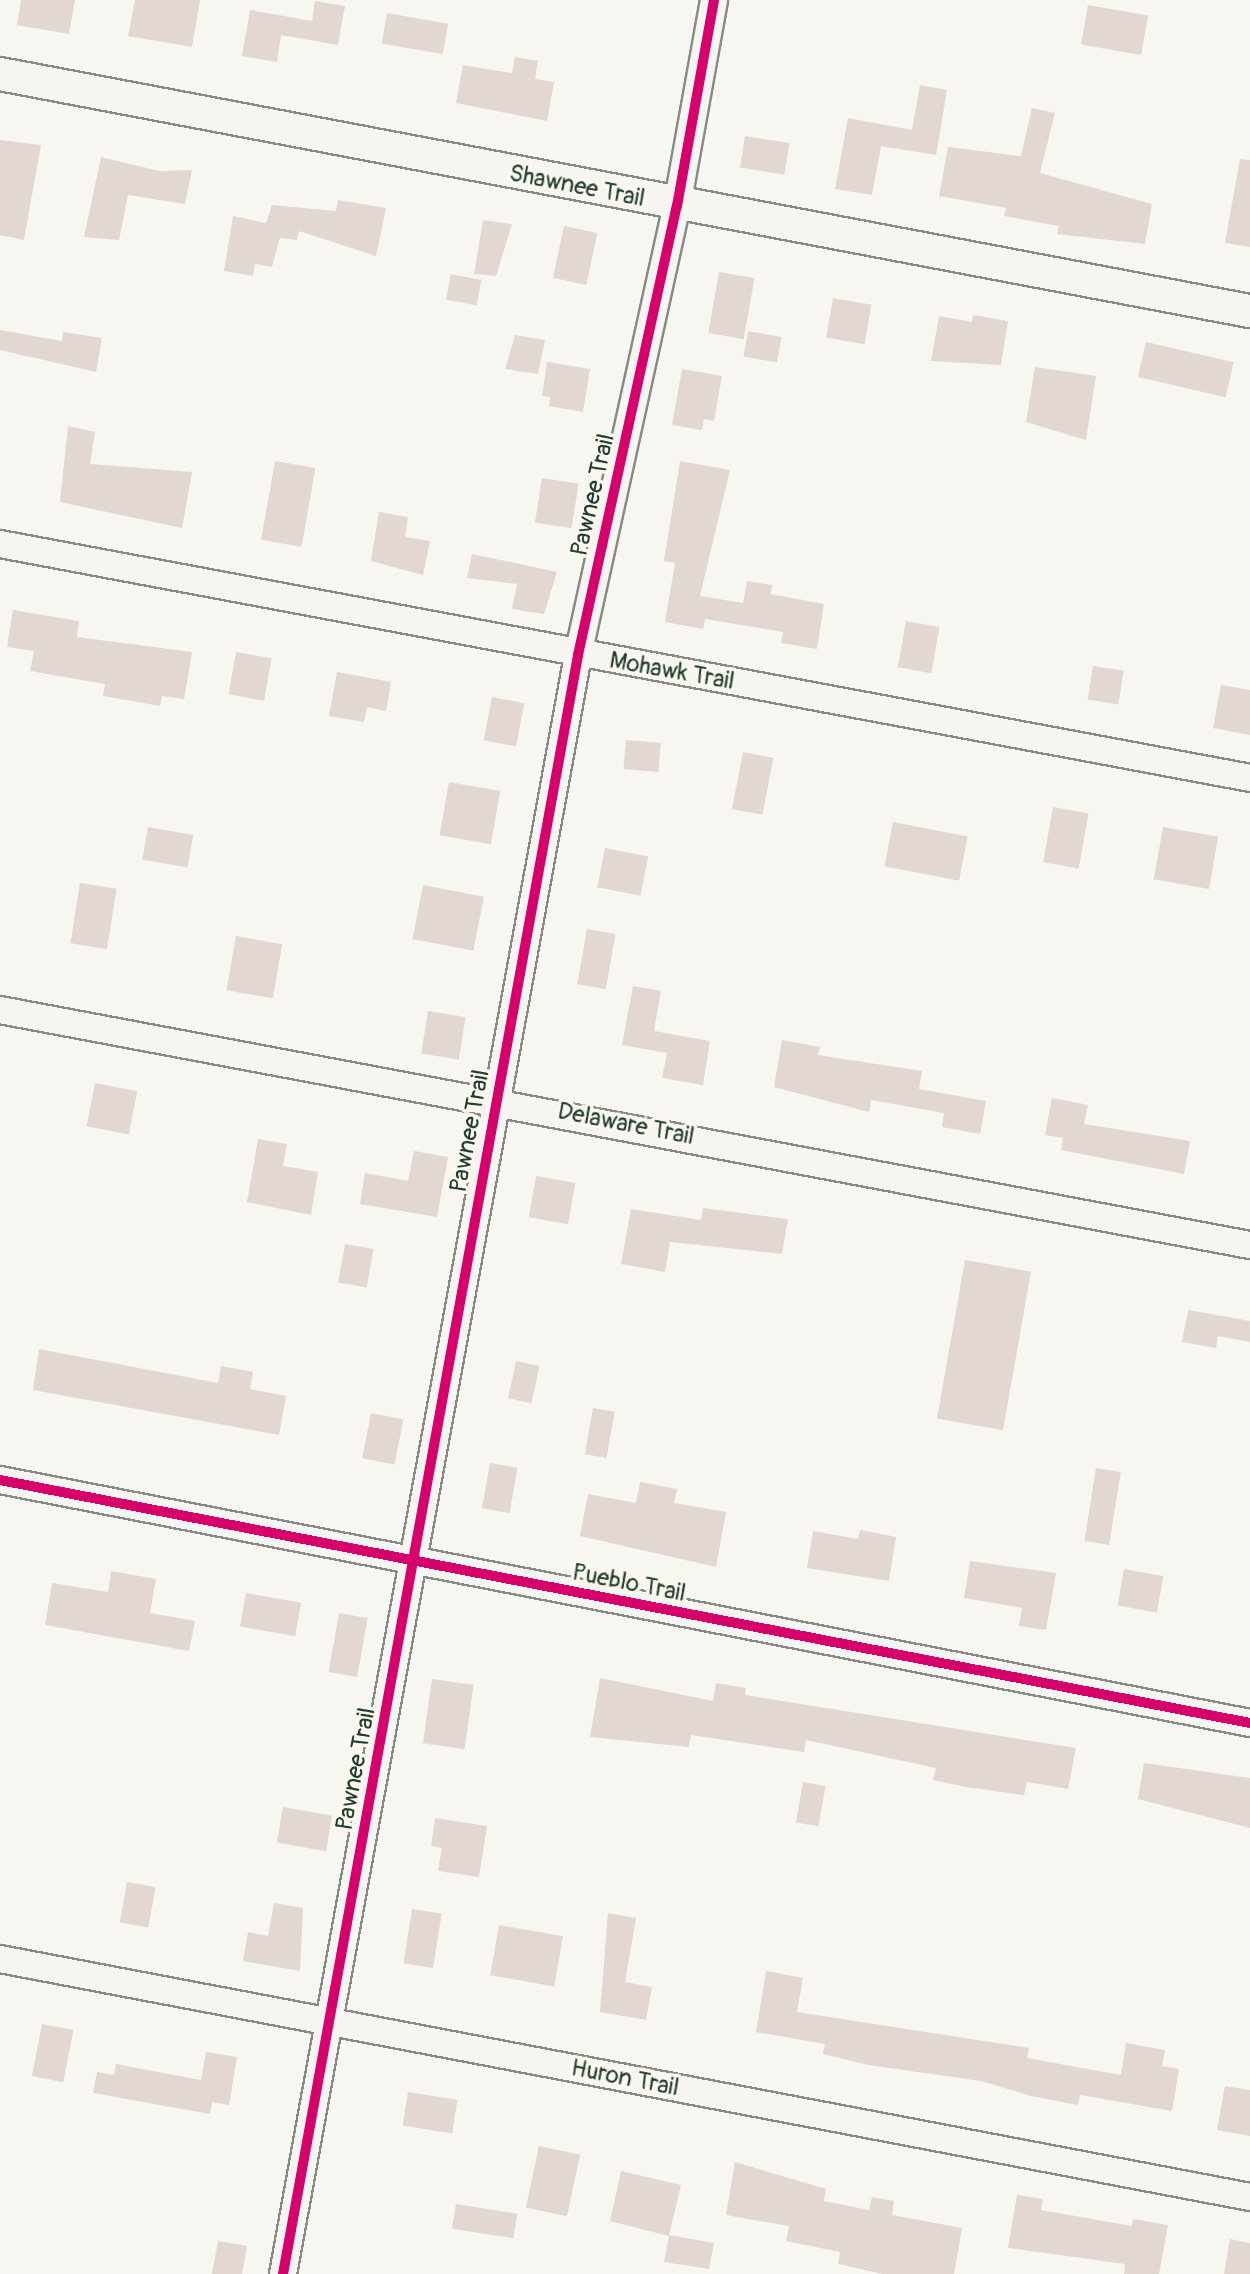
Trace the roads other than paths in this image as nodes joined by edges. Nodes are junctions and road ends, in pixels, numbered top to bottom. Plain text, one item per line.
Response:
1 (714, 0) edge
2 (0, 74) edge
3 (677, 206) junction
4 (1250, 311) edge
5 (0, 544) edge
6 (578, 655) junction
7 (1250, 778) edge
8 (0, 1010) edge
9 (496, 1100) junction
10 (1250, 1245) edge
11 (0, 1480) edge
12 (415, 1563) junction
13 (1250, 1723) edge
14 (0, 1959) edge
15 (329, 2023) junction
16 (1250, 2197) edge
17 (283, 2274) edge

1 - 3 street, Pawnee Trail
2 - 3 street, Shawnee Trail
3 - 4 street, Shawnee Trail
3 - 6 street, Pawnee Trail
5 - 6 street, Mohawk Trail
6 - 7 street, Mohawk Trail
6 - 9 street, Pawnee Trail
8 - 9 street, Delaware Trail
9 - 10 street, Delaware Trail
9 - 12 street, Pawnee Trail
11 - 12 street, Pueblo Trail
12 - 13 street, Pueblo Trail
12 - 15 street, Pawnee Trail
14 - 15 street, Huron Trail
15 - 16 street, Huron Trail
15 - 17 street, Pawnee Trail

